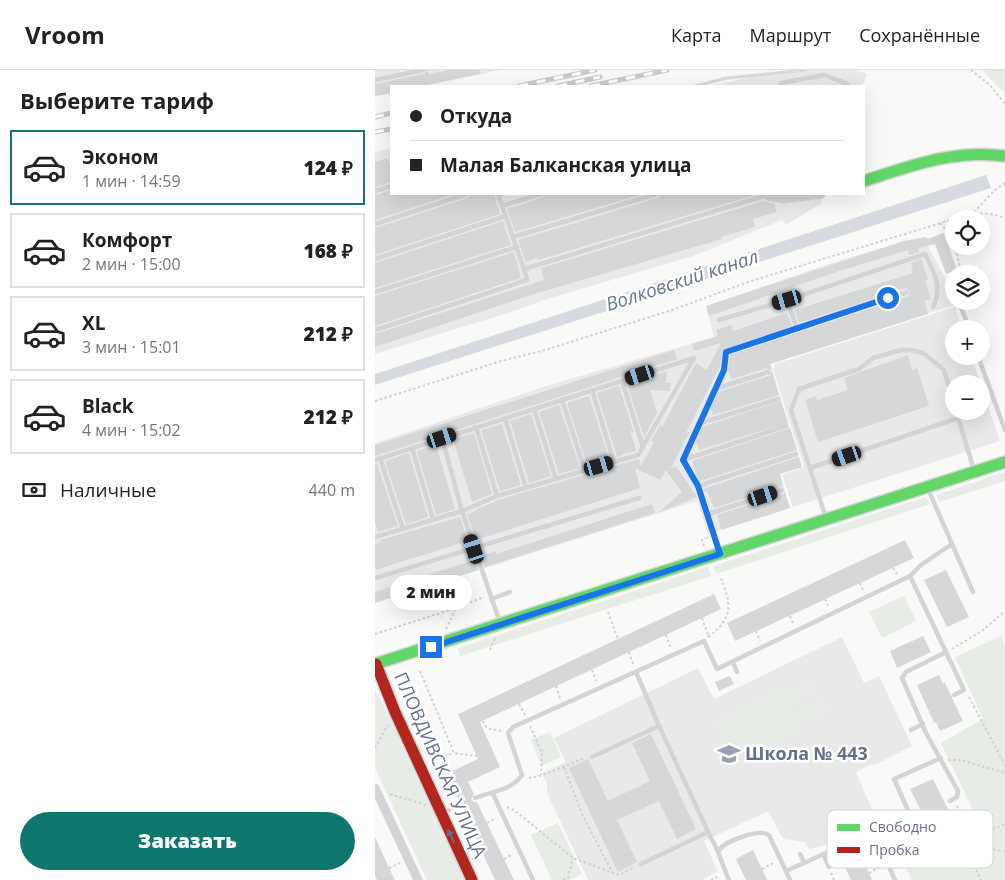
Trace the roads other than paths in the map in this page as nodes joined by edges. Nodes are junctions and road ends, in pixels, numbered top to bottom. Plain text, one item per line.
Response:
1 (423, 70) edge
2 (375, 80) edge
3 (781, 83) dead end
4 (848, 85) edge
5 (1005, 156) edge
6 (865, 181) edge
7 (390, 186) edge
8 (375, 192) edge
9 (464, 195) edge
10 (498, 195) edge
11 (538, 195) edge
12 (654, 195) edge
13 (768, 195) edge
14 (797, 195) edge
15 (503, 206) junction
16 (506, 216) junction
17 (375, 224) edge
18 (513, 236) junction
19 (517, 247) junction
20 (375, 259) edge
21 (524, 269) junction
22 (375, 292) edge
23 (907, 292) dead end
24 (787, 300) junction
25 (933, 306) dead end
26 (719, 320) dead end
27 (797, 329) junction
28 (375, 330) edge
29 (981, 365) edge
30 (768, 372) dead end
31 (945, 375) edge
32 (622, 381) junction
33 (715, 389) junction
34 (592, 390) junction
35 (778, 399) dead end
36 (562, 400) junction
37 (534, 409) junction
38 (505, 418) junction
39 (952, 420) edge
40 (959, 420) edge
41 (698, 424) junction
42 (786, 426) dead end
43 (476, 427) junction
44 (1005, 430) edge
45 (442, 438) junction
46 (643, 447) junction
47 (411, 448) junction
48 (796, 454) dead end
49 (377, 459) edge
50 (683, 460) junction
51 (615, 462) junction
52 (1005, 462) edge
53 (810, 468) junction
54 (585, 471) junction
55 (975, 472) junction
56 (556, 479) junction
57 (698, 486) junction
58 (927, 487) junction
59 (526, 488) junction
60 (782, 490) dead end
61 (497, 496) junction
62 (639, 498) dead end
63 (462, 511) junction
64 (707, 514) junction
65 (433, 520) junction
66 (826, 520) junction
67 (403, 529) junction
68 (375, 537) edge
69 (952, 544) junction
70 (474, 549) junction
71 (720, 554) junction
72 (911, 576) junction
73 (375, 578) edge
74 (510, 592) dead end
75 (973, 592) dead end
76 (491, 597) junction
77 (500, 625) junction
78 (946, 652) junction
79 (733, 662) junction
80 (375, 664) edge
81 (636, 672) junction
82 (737, 672) dead end
83 (955, 695) dead end
84 (923, 724) junction
85 (659, 726) junction
86 (911, 730) dead end
87 (592, 757) road end
88 (941, 758) junction
89 (379, 789) edge
90 (493, 794) junction
91 (475, 798) dead end
92 (952, 800) road end
93 (460, 805) dead end
94 (439, 810) junction
95 (908, 810) edge
96 (708, 832) junction
97 (719, 850) junction
98 (827, 852) edge
99 (800, 854) dead end
100 (823, 854) junction
101 (804, 862) junction
102 (827, 863) edge
103 (641, 864) road end
104 (889, 868) edge
105 (786, 871) junction
106 (418, 880) edge
107 (472, 880) edge
108 (533, 880) edge
109 (729, 880) edge
110 (790, 880) edge
111 (895, 880) edge

1 - 2 lane
3 - 4 lane
5 - 6 street
7 - 8 lane
9 - 17 lane
10 - 15 lane
11 - 15 lane
12 - 18 lane
13 - 14 street
13 - 21 lane
15 - 16 lane
16 - 18 lane
16 - 20 lane
18 - 19 lane
19 - 21 lane
19 - 22 lane
21 - 28 lane
23 - 27 lane
24 - 25 lane
24 - 26 lane
24 - 27 lane
27 - 33 lane
29 - 44 lane
30 - 33 lane
31 - 53 lane
32 - 34 lane
32 - 46 lane
32 - 46 lane
33 - 41 lane
34 - 36 lane
34 - 51 lane
35 - 41 lane
36 - 37 lane
36 - 54 lane
37 - 38 lane
37 - 56 lane
38 - 43 lane
38 - 59 lane
39 - 53 lane
40 - 55 lane
41 - 50 lane
42 - 50 lane
43 - 45 lane
43 - 61 lane
45 - 47 lane
45 - 63 lane
46 - 51 lane
47 - 49 lane
47 - 65 lane
48 - 57 lane
49 - 67 lane
50 - 57 lane
51 - 54 lane
52 - 55 street
53 - 66 lane
54 - 56 lane
55 - 58 street
56 - 59 lane
57 - 64 lane
58 - 66 street
58 - 69 lane
59 - 61 lane
60 - 64 lane
61 - 63 lane
62 - 70 lane
63 - 65 lane
63 - 70 lane
64 - 71 lane
65 - 67 lane
66 - 71 street
67 - 68 lane
69 - 72 lane
69 - 75 lane
70 - 73 lane
70 - 76 lane
71 - 77 street
72 - 78 lane
72 - 79 lane
74 - 76 lane
76 - 77 lane
77 - 80 street
78 - 83 lane
78 - 84 lane
79 - 81 lane
79 - 82 lane
80 - 94 street, ПЛОВДИВСКАЯ УЛИЦА
81 - 85 lane
81 - 90 lane
84 - 86 lane
84 - 88 lane
85 - 87 lane
85 - 96 lane
88 - 92 lane
88 - 95 lane
89 - 106 street
90 - 91 lane
90 - 108 lane
93 - 94 lane
107 -> 94 street, ПЛОВДИВСКАЯ УЛИЦА
96 - 97 lane
96 - 103 lane
97 - 105 lane
97 - 109 lane
98 - 100 lane
99 - 101 lane
100 - 101 lane
100 - 102 lane
101 - 105 lane
104 - 111 lane
105 - 110 lane

